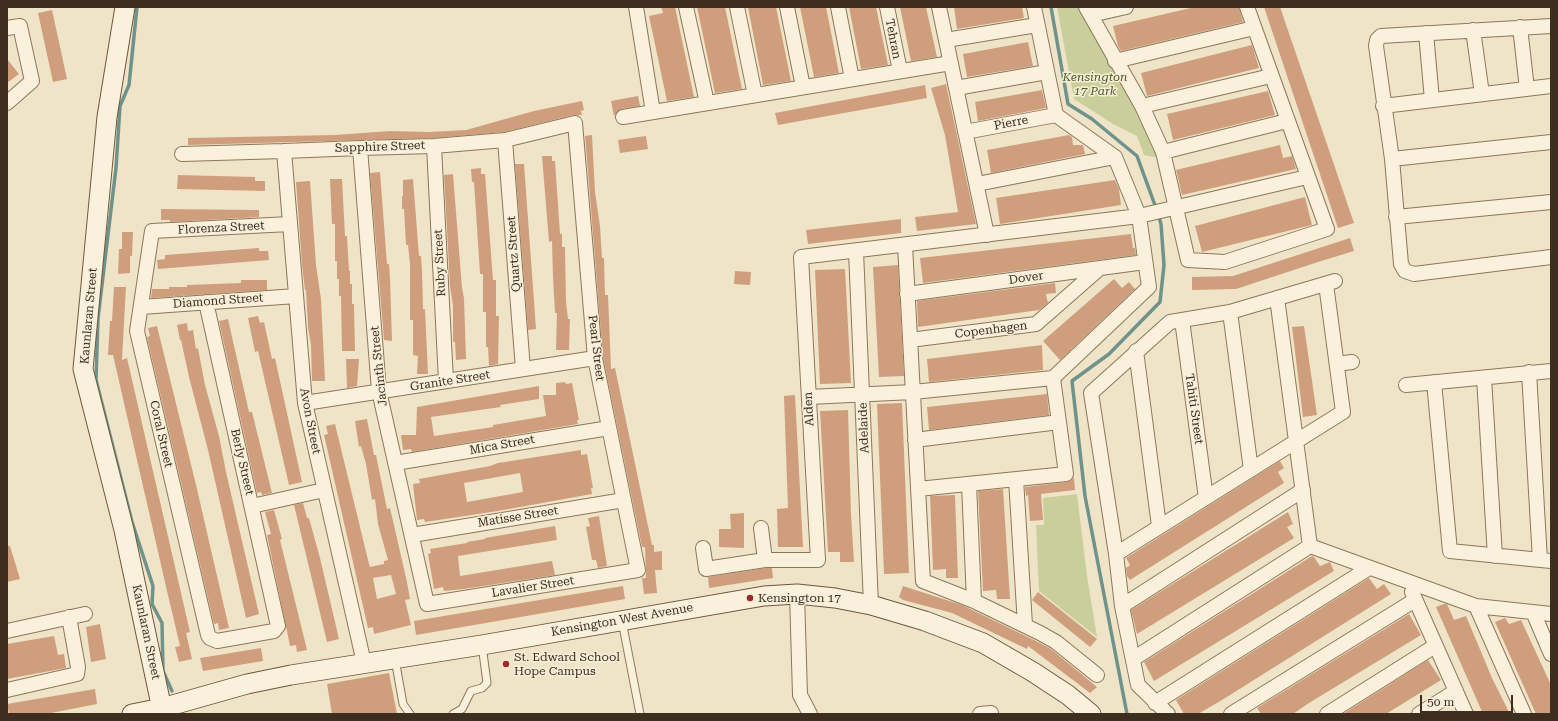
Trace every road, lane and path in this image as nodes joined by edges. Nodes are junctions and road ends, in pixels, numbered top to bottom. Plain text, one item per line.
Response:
1 (124, 7) edge
2 (636, 7) edge
3 (686, 7) edge
4 (737, 7) edge
5 (787, 7) edge
6 (838, 7) edge
7 (887, 7) edge
8 (939, 7) edge
9 (1034, 7) edge
10 (1126, 7) edge
11 (1247, 7) edge
12 (1088, 11) edge
13 (1038, 25) junction
14 (1551, 26) edge
15 (1520, 27) junction
16 (7, 28) edge
17 (1254, 28) junction
18 (1473, 30) junction
19 (1426, 33) junction
20 (946, 40) junction
21 (1115, 61) junction
22 (951, 63) junction
23 (900, 71) junction
24 (1047, 72) junction
25 (1270, 76) junction
26 (852, 79) junction
27 (1551, 86) edge
28 (803, 87) junction
29 (956, 88) junction
30 (1528, 89) junction
31 (1482, 94) junction
32 (755, 95) junction
33 (1432, 100) junction
34 (7, 103) edge
35 (707, 103) junction
36 (1142, 106) junction
37 (1383, 106) junction
38 (653, 112) junction
39 (1056, 115) junction
40 (623, 117) dead end
41 (1287, 121) junction
42 (575, 123) joint
43 (966, 132) junction
44 (505, 140) junction
45 (1551, 142) edge
46 (434, 146) junction
47 (360, 148) junction
48 (284, 151) junction
49 (1163, 152) junction
50 (182, 154) dead end
51 (1115, 157) junction
52 (1392, 159) junction
53 (1307, 177) junction
54 (977, 184) junction
55 (1551, 202) edge
56 (1173, 209) junction
57 (1143, 215) junction
58 (1396, 217) junction
59 (290, 224) junction
60 (152, 231) joint
61 (987, 235) junction
62 (905, 245) junction
63 (856, 251) junction
64 (1551, 257) edge
65 (1146, 262) junction
66 (1100, 268) junction
67 (907, 294) junction
68 (296, 296) junction
69 (1277, 298) junction
70 (206, 302) junction
71 (141, 307) junction
72 (1230, 312) junction
73 (1182, 320) junction
74 (910, 340) junction
75 (1136, 351) junction
76 (595, 358) junction
77 (1352, 362) dead end
78 (1337, 364) junction
79 (523, 369) junction
80 (1551, 371) edge
81 (1529, 372) junction
82 (1052, 378) junction
83 (1484, 378) junction
84 (446, 381) junction
85 (1434, 382) junction
86 (1406, 385) dead end
87 (379, 392) junction
88 (913, 392) junction
89 (862, 395) junction
90 (809, 397) junction
91 (304, 403) junction
92 (1059, 422) junction
93 (609, 428) junction
94 (915, 440) junction
95 (1296, 441) junction
96 (395, 464) junction
97 (1251, 470) junction
98 (1016, 479) junction
99 (969, 484) junction
100 (918, 489) junction
101 (324, 490) junction
102 (1303, 490) junction
103 (1206, 498) junction
104 (624, 500) junction
105 (252, 506) junction
106 (1159, 526) junction
107 (761, 528) dead end
108 (412, 535) junction
109 (1310, 546) junction
110 (703, 548) dead end
111 (1116, 554) junction
112 (1495, 556) junction
113 (765, 560) junction
114 (1546, 560) edge
115 (1369, 568) junction
116 (638, 570) joint
117 (1409, 582) junction
118 (797, 594) junction
119 (1415, 600) junction
120 (974, 601) junction
121 (427, 604) joint
122 (872, 605) junction
123 (1122, 606) junction
124 (1476, 606) junction
125 (1533, 612) junction
126 (85, 614) dead end
127 (1551, 614) edge
128 (69, 617) junction
129 (622, 620) junction
130 (278, 621) joint
131 (1025, 625) junction
132 (7, 631) edge
133 (482, 645) junction
134 (1435, 646) junction
135 (1551, 654) edge
136 (395, 658) junction
137 (1133, 659) junction
138 (364, 663) junction
139 (1097, 675) dead end
140 (7, 690) edge
141 (1456, 691) junction
142 (1155, 703) junction
143 (163, 711) edge
144 (1235, 713) edge
145 (132, 714) edge
146 (410, 714) edge
147 (453, 714) edge
148 (640, 714) edge
149 (810, 714) edge
150 (1091, 714) edge
151 (1168, 714) edge
152 (1327, 714) edge
153 (1419, 714) edge
154 (1466, 714) edge
155 (1524, 714) edge

1 - 143 street, Kaunlaran Street
2 - 38 street
3 - 35 street
4 - 32 street
5 - 28 street
6 - 26 street
7 - 23 street, Tehran
8 - 20 street
9 - 13 street
10 - 12 street
11 - 17 street
12 - 21 street
13 - 20 street
13 - 24 street
14 - 15 street
15 - 18 street
15 - 30 street
16 - 34 street
17 - 21 street
17 - 25 street
18 - 19 street
18 - 31 street
19 - 33 street
19 - 37 street
20 - 22 street
21 - 36 street
22 - 23 street
22 - 29 street
23 - 26 street
24 - 29 street
24 - 39 street
25 - 36 street
25 - 41 street
26 - 28 street
27 - 30 street
28 - 32 street
29 - 43 street
30 - 31 street
31 - 33 street
32 - 35 street
33 - 37 street
35 - 38 street
36 - 49 street
37 - 52 street
38 - 40 street
39 - 43 street, Pierre
39 - 51 street
41 - 49 street
41 - 53 street
42 - 44 street, Sapphire Street
42 - 76 street, Pearl Street
43 - 54 street
44 - 46 street, Sapphire Street
44 - 79 street, Quartz Street
45 - 52 street
46 - 47 street, Sapphire Street
46 - 84 street, Ruby Street
47 - 48 street, Sapphire Street
47 - 87 street, Jacinth Street
48 - 50 street, Sapphire Street
48 - 59 street, Avon Street
49 - 56 street
51 - 54 street
51 - 57 street
52 - 58 street
53 - 56 street
53 - 56 street
54 - 61 street
55 - 58 street
56 - 57 street
57 - 61 street
57 - 65 street
58 - 64 street
59 - 60 street, Florenza Street
59 - 68 street, Avon Street
60 - 71 street, Coral Street
61 - 62 street
62 - 63 street
62 - 67 street
63 - 89 street, Adelaide
63 - 90 street, Alden
65 - 66 street, Dover
65 - 82 street
66 - 67 street, Dover
66 - 74 street, Copenhagen
67 - 74 street
68 - 70 street, Diamond Street
68 - 91 street, Avon Street
69 - 72 street
69 - 78 street
69 - 95 street
70 - 71 street, Diamond Street
70 - 105 street, Berly Street
71 - 130 street, Coral Street
72 - 73 street
72 - 97 street
73 - 75 street
73 - 103 street, Tahiti Street
74 - 88 street
75 - 106 street
75 - 111 street
76 - 79 street, Granite Street
76 - 93 street, Pearl Street
77 - 78 street
78 - 95 street
79 - 84 street, Granite Street
80 - 81 street
81 - 83 street
81 - 114 street
82 - 88 street
82 - 92 street
83 - 85 street
83 - 112 street
84 - 87 street, Granite Street
85 - 86 street
85 - 112 street
87 - 91 street, Granite Street
87 - 96 street, Jacinth Street
88 - 89 street
88 - 94 street
89 - 90 street
89 - 122 street, Adelaide
90 - 113 street, Alden
91 - 101 street, Avon Street
92 - 94 street
92 - 98 street
93 - 96 street, Mica Street
93 - 104 street, Pearl Street
94 - 100 street
95 - 97 street
95 - 102 street
96 - 108 street, Jacinth Street
97 - 103 street
98 - 99 street
98 - 131 street
99 - 100 street
99 - 120 street
100 - 120 street
101 - 105 street
101 - 138 street, Avon Street
102 - 109 street
102 - 123 street
103 - 106 street
104 - 108 street, Matisse Street
104 - 116 street, Pearl Street
105 - 130 street, Berly Street
106 - 111 street
107 - 113 street
108 - 121 street, Jacinth Street
109 - 115 street
109 - 137 street
110 - 113 street
111 - 123 street
112 - 114 street
115 - 117 street
115 - 142 street
116 - 121 street, Lavalier Street
117 - 119 street
117 - 124 street
118 - 122 street, Kensington West Avenue
118 - 129 street, Kensington West Avenue
118 - 149 street
119 - 134 street
119 - 144 street
120 - 131 street
122 - 150 street, Kensington West Avenue
123 - 137 street
124 - 125 street
124 - 155 street
125 - 127 street
125 - 135 street
126 - 128 street
128 - 132 street
128 - 140 street
129 - 133 street, Kensington West Avenue
129 - 148 lane
131 - 139 street
133 - 136 street, Kensington West Avenue
133 - 147 lane
134 - 141 street
134 - 152 street
136 - 138 street, Kensington West Avenue
136 - 146 lane
137 - 142 street
138 - 143 street, Kensington West Avenue
141 - 153 street
141 - 154 street
142 - 151 street
143 - 145 street, Kensington West Avenue

